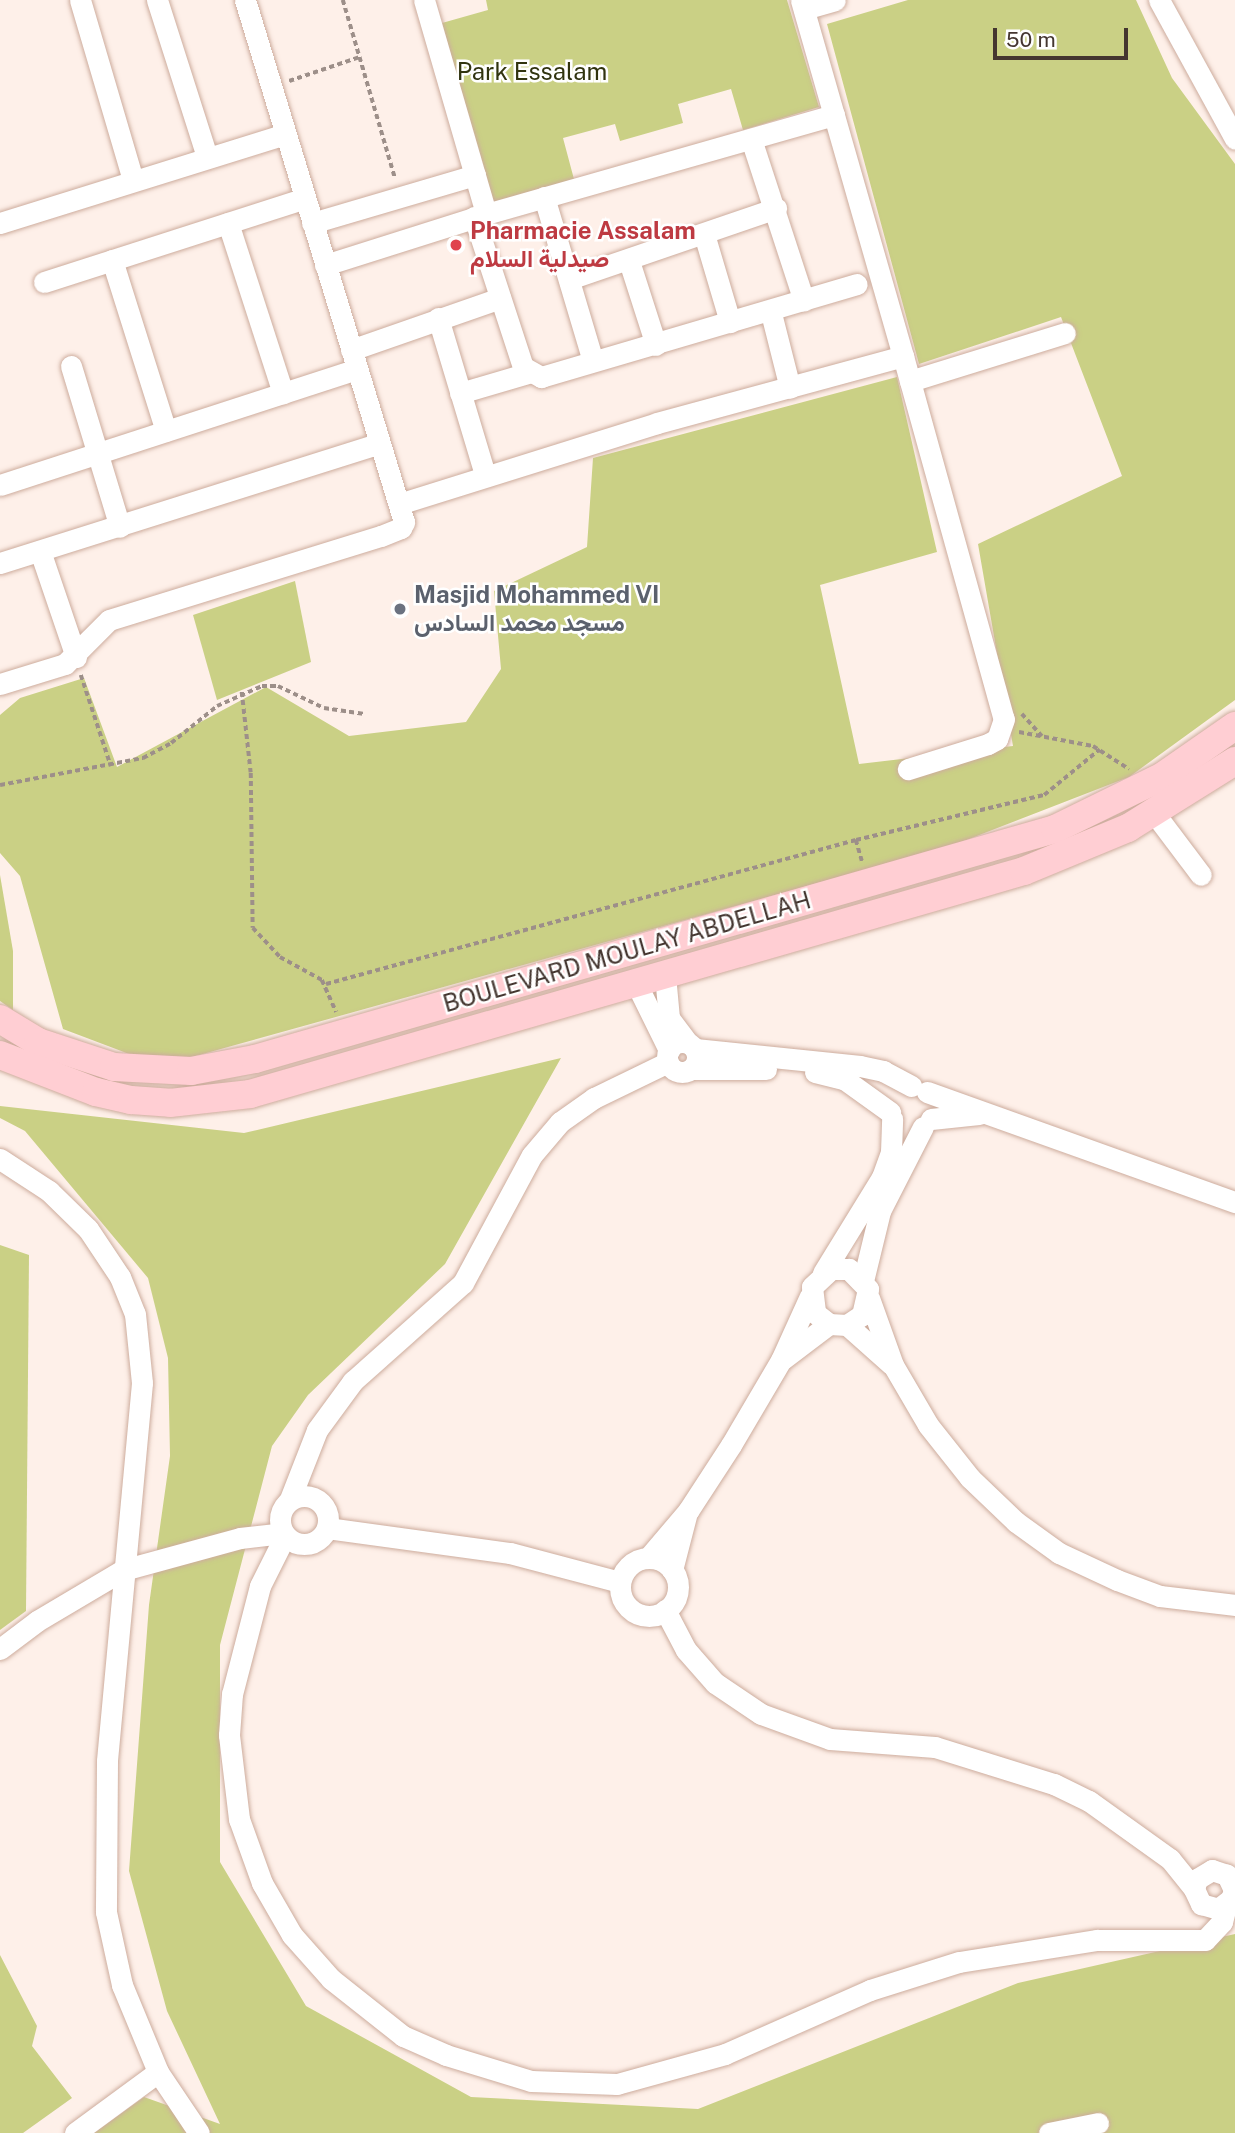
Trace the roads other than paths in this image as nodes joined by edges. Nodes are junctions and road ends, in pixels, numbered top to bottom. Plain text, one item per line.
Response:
1 (80, 0) edge
2 (157, 0) edge
3 (245, 0) edge
4 (425, 0) edge
5 (835, 0) edge
6 (1159, 0) edge
7 (803, 4) edge
8 (834, 115) junction
9 (1232, 125) edge
10 (285, 134) junction
11 (751, 139) junction
12 (207, 157) junction
13 (475, 175) junction
14 (133, 180) junction
15 (544, 197) junction
16 (305, 198) junction
17 (776, 208) junction
18 (480, 215) junction
19 (0, 223) edge
20 (228, 223) junction
21 (312, 223) junction
22 (704, 234) junction
23 (111, 260) junction
24 (629, 261) junction
25 (325, 265) junction
26 (569, 279) junction
27 (44, 282) dead end
28 (857, 284) dead end
29 (500, 298) junction
30 (804, 302) junction
31 (771, 313) junction
32 (438, 318) junction
33 (730, 322) junction
34 (1065, 333) dead end
35 (656, 345) junction
36 (903, 356) junction
37 (354, 359) junction
38 (593, 361) junction
39 (71, 366) dead end
40 (528, 373) junction
41 (910, 381) junction
42 (790, 388) junction
43 (283, 393) junction
44 (460, 393) junction
45 (166, 431) junction
46 (380, 443) junction
47 (97, 453) junction
48 (485, 475) junction
49 (0, 485) edge
50 (401, 503) junction
51 (120, 527) junction
52 (40, 551) junction
53 (0, 563) edge
54 (76, 657) junction
55 (0, 684) edge
56 (1235, 726) edge
57 (1235, 761) edge
58 (908, 769) dead end
59 (1155, 814) junction
60 (1201, 875) dead end
61 (665, 975) junction
62 (636, 983) junction
63 (0, 1019) edge
64 (0, 1055) edge
65 (682, 1055) junction
66 (919, 1089) junction
67 (988, 1112) junction
68 (891, 1115) junction
69 (927, 1123) junction
70 (0, 1159) edge
71 (1235, 1202) edge
72 (823, 1273) junction
73 (866, 1289) junction
74 (810, 1296) junction
75 (838, 1325) junction
76 (781, 1360) junction
77 (893, 1365) junction
78 (317, 1430) junction
79 (312, 1497) junction
80 (285, 1505) junction
81 (688, 1511) junction
82 (327, 1528) junction
83 (290, 1537) junction
84 (240, 1538) junction
85 (648, 1558) junction
86 (123, 1570) junction
87 (672, 1570) junction
88 (620, 1582) junction
89 (1235, 1605) edge
90 (666, 1610) junction
91 (0, 1649) edge
92 (1211, 1879) edge
93 (1232, 1894) edge
94 (1175, 1938) junction
95 (158, 2072) junction
96 (1098, 2123) dead end
97 (75, 2133) edge
98 (199, 2133) edge
99 (1049, 2133) edge

1 - 14 street
2 - 12 street
3 - 10 street
4 - 13 street
5 - 7 street
6 - 9 street
7 - 8 street
8 - 11 street
8 - 36 street
10 - 12 street
10 - 16 street
11 - 15 street
11 - 17 street
12 - 14 street
13 - 18 street
13 - 21 street
14 - 19 street
15 - 18 street
15 - 26 street
16 - 20 street
16 - 21 street
17 - 22 street
17 - 30 street
18 - 25 street
18 - 29 street
20 - 23 street
20 - 43 street
21 - 25 street
22 - 24 street
22 - 33 street
23 - 27 street
23 - 45 street
24 - 26 street
24 - 35 street
25 - 37 street
26 - 38 street
28 - 30 street
29 - 32 street
29 - 40 street
30 - 31 street
31 - 33 street
31 - 42 street
32 - 37 street
32 - 44 street
33 - 35 street
34 - 41 street
35 - 38 street
36 - 41 street
36 - 42 street
37 - 43 street
37 - 46 street
38 - 40 street
39 - 47 street
40 - 44 street
41 - 58 street
42 - 48 street
43 - 45 street
44 - 48 street
45 - 47 street
46 - 50 street
46 - 51 street
47 - 49 street
47 - 51 street
48 - 50 street
50 - 54 street
51 - 52 street
52 - 53 street
52 - 54 street
54 - 55 street
56 - 63 main road, BOULEVARD MOULAY ABDELLAH
57 - 59 main road, BOULEVARD MOULAY ABDELLAH
59 - 60 street
59 - 61 main road, BOULEVARD MOULAY ABDELLAH
61 - 62 main road, BOULEVARD MOULAY ABDELLAH
61 - 65 street
62 - 64 main road, BOULEVARD MOULAY ABDELLAH
62 - 65 street
65 - 66 street
65 - 68 street
65 - 78 street
66 - 67 street
66 - 68 street
66 - 69 street
67 - 69 street
67 - 71 street
68 - 69 street
68 - 72 street
69 - 73 street
70 - 86 street
72 - 73 street
72 - 74 street
73 - 75 street
73 - 77 street
74 - 75 street
74 - 76 street
75 - 76 street
75 - 77 street
76 - 81 street
77 - 89 street
78 - 79 street
78 - 80 street
79 - 80 street
79 - 82 street
80 - 83 street
80 - 84 street
81 - 85 street
81 - 87 street
82 - 83 street
82 - 88 street
83 - 84 street
83 - 94 street
84 - 86 street
85 - 87 street
85 - 88 street
86 - 91 street
86 - 95 street
87 - 90 street
88 - 90 street
90 - 92 street
92 - 93 street
92 - 93 street
92 - 94 street
93 - 94 street
95 - 97 street
95 - 98 street
96 - 99 street

